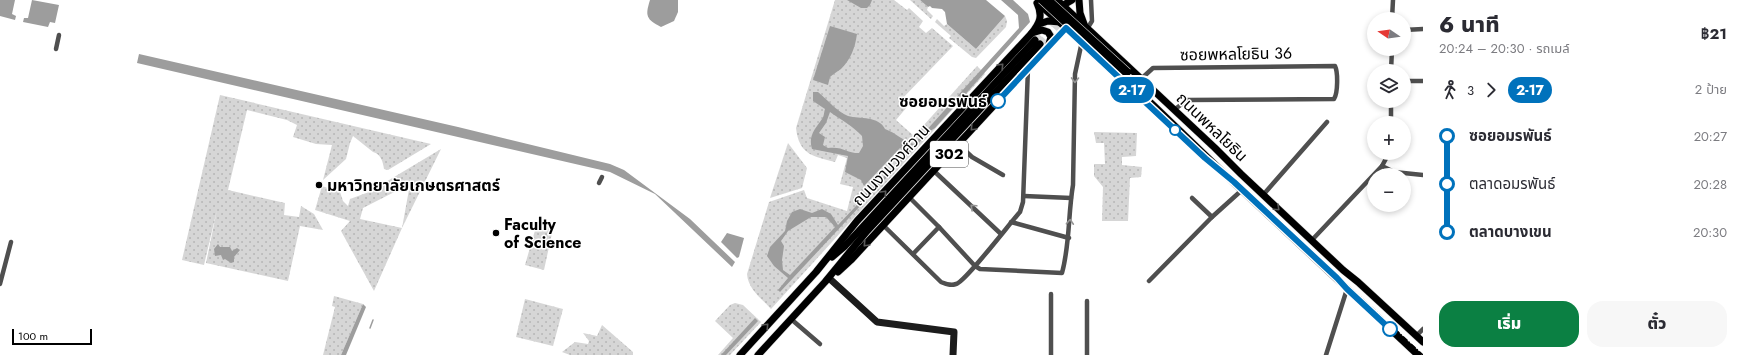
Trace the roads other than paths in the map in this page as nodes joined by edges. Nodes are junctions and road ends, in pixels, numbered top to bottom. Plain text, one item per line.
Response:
1 (1050, 0) edge
2 (1053, 0) edge
3 (1072, 0) edge
4 (1079, 0) edge
5 (1091, 0) edge
6 (1393, 0) edge
7 (1038, 3) edge
8 (1059, 4) edge
9 (1392, 12) edge
10 (1067, 22) junction
11 (1039, 24) junction
12 (1086, 28) junction
13 (1423, 29) edge
14 (1411, 30) edge
15 (59, 35) dead end
16 (1035, 39) junction
17 (1081, 42) junction
18 (1104, 44) junction
19 (56, 46) dead end
20 (1047, 48) junction
21 (1094, 54) junction
22 (1028, 68) junction
23 (1126, 75) junction
24 (1141, 79) junction
25 (1411, 81) edge
26 (1423, 81) edge
27 (1174, 110) junction
28 (1327, 122) dead end
29 (958, 144) junction
30 (1385, 160) edge
31 (1382, 166) junction
32 (934, 171) junction
33 (1241, 174) junction
34 (1003, 175) dead end
35 (1423, 175) edge
36 (602, 177) dead end
37 (1234, 182) junction
38 (599, 183) dead end
39 (1242, 190) junction
40 (1263, 195) junction
41 (1024, 196) junction
42 (909, 197) junction
43 (1071, 198) junction
44 (1192, 198) dead end
45 (1212, 217) junction
46 (1011, 222) junction
47 (883, 226) junction
48 (939, 227) junction
49 (1001, 234) junction
50 (1069, 238) junction
51 (1312, 240) junction
52 (10, 242) dead end
53 (913, 254) junction
54 (975, 266) junction
55 (1343, 270) junction
56 (1337, 278) junction
57 (828, 280) junction
58 (1149, 281) dead end
59 (0, 284) edge
60 (1347, 289) junction
61 (1051, 294) dead end
62 (1087, 301) dead end
63 (791, 319) junction
64 (1399, 328) junction
65 (1423, 328) edge
66 (1416, 336) junction
67 (1423, 342) edge
68 (820, 344) dead end
69 (1423, 347) edge
70 (1423, 354) edge
71 (740, 355) edge
72 (758, 355) edge
73 (953, 355) edge
74 (1051, 355) edge
75 (1088, 355) edge
76 (1326, 355) edge
77 (1418, 355) edge

1 - 23 main road, ถนนพหลโยธิน, bridge
2 - 8 main road
3 - 8 main road
4 - 10 main road
4 - 12 main road
5 - 12 street
6 - 9 street
7 - 8 main road
7 - 10 main road, ถนนพหลโยธิน
7 - 11 main road
7 - 23 main road, ถนนพหลโยธิน, bridge
8 - 10 main road, ถนนพหลโยธิน
8 - 10 main road
10 - 11 main road
10 - 12 main road
10 - 17 main road, ถนนพหลโยธิน
10 - 20 main road, ถนนงามวงศ์วาน / 302
11 - 16 main road, ถนนงามวงศ์วาน / 302
12 - 18 main road, ถนนพหลโยธิน
13 - 14 street
15 - 19 street
16 - 20 main road
16 - 57 main road, ถนนงามวงศ์วาน / 302
71 -> 16 main road, ถนนงามวงศ์วาน / 302
17 - 21 main road, ถนนพหลโยธิน
17 -> 43 street
18 - 21 main road
18 - 24 main road, ถนนพหลโยธิน
20 - 22 main road, ถนนงามวงศ์วาน / 302
21 - 37 main road, ถนนพหลโยธิน
22 -> 29 main road, ถนนงามวงศ์วาน / 302
22 - 41 street
23 - 33 main road, ถนนพหลโยธิน
23 - 37 main road, ถนนพหลโยธิน
24 - 27 main road, ถนนพหลโยธิน
24 - 27 street, ซอยพหลโยธิน 36
25 - 26 street
27 - 33 main road, ถนนพหลโยธิน
28 - 40 street
29 - 32 main road, ถนนงามวงศ์วาน / 302
29 - 34 street
30 - 31 street
31 - 35 street
31 - 51 street
32 - 42 main road, ถนนงามวงศ์วาน / 302
49 -> 32 street
33 - 40 main road, ถนนพหลโยธิน
36 - 38 street
37 - 39 main road, ถนนพหลโยธิน
39 - 45 street
39 - 56 main road, ถนนพหลโยธิน
40 -> 51 main road, ถนนพหลโยธิน
41 - 43 street
41 - 46 street
42 - 47 main road, ถนนงามวงศ์วาน / 302
42 - 48 street
50 -> 43 street
44 - 45 street
45 - 58 street
46 - 49 street
46 - 50 street
47 - 53 street
47 -> 57 main road, ถนนงามวงศ์วาน / 302
48 - 53 street
48 - 54 street
49 - 54 street
50 - 54 street
51 - 55 main road, ถนนพหลโยธิน
52 - 59 street
53 - 54 street
55 - 64 main road, ถนนพหลโยธิน
55 - 66 main road, ถนนพหลโยธิน
56 - 60 main road, ถนนพหลโยธิน
56 - 64 main road, ถนนพหลโยธิน
57 - 63 main road, ถนนงามวงศ์วาน / 302
57 - 73 street
60 - 76 street
60 - 77 main road, ถนนพหลโยธิน
61 - 74 street
62 - 75 street
63 - 68 street
63 - 72 main road, ถนนงามวงศ์วาน / 302
64 - 69 main road, ถนนพหลโยธิน
64 - 70 main road, ถนนพหลโยธิน
65 - 66 street
66 - 67 main road, ถนนพหลโยธิน

